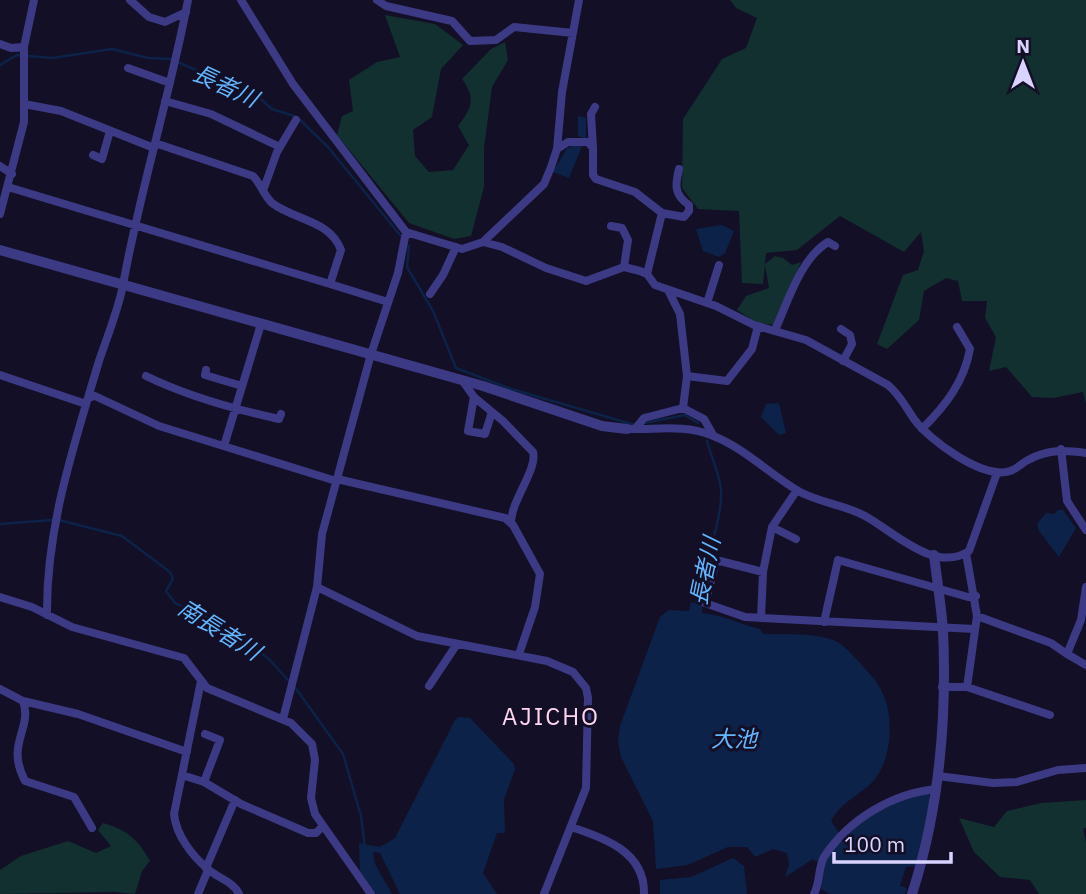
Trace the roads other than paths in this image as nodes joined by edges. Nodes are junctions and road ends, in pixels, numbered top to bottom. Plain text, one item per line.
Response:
1 (34, 0) edge
2 (130, 0) edge
3 (188, 0) edge
4 (241, 0) edge
5 (377, 0) edge
6 (579, 0) edge
7 (186, 12) junction
8 (573, 33) junction
9 (0, 44) edge
10 (24, 52) junction
11 (128, 68) dead end
12 (170, 83) junction
13 (165, 101) junction
14 (24, 104) junction
15 (595, 107) dead end
16 (296, 120) dead end
17 (110, 131) junction
18 (154, 146) junction
19 (280, 147) junction
20 (593, 148) junction
21 (556, 149) junction
22 (93, 155) dead end
23 (0, 166) edge
24 (679, 169) dead end
25 (12, 174) junction
26 (8, 187) junction
27 (264, 188) junction
28 (662, 213) junction
29 (0, 214) edge
30 (136, 224) junction
31 (611, 226) dead end
32 (406, 232) junction
33 (483, 242) junction
34 (835, 246) dead end
35 (456, 247) junction
36 (0, 250) edge
37 (719, 265) dead end
38 (624, 267) junction
39 (647, 274) junction
40 (330, 284) junction
41 (123, 285) junction
42 (668, 290) junction
43 (430, 293) dead end
44 (388, 302) junction
45 (708, 303) junction
46 (261, 324) junction
47 (758, 326) junction
48 (957, 327) dead end
49 (841, 329) dead end
50 (775, 330) junction
51 (371, 354) junction
52 (844, 361) junction
53 (206, 370) dead end
54 (0, 375) edge
55 (146, 376) dead end
56 (687, 376) junction
57 (462, 380) junction
58 (242, 386) junction
59 (474, 397) junction
60 (87, 401) junction
61 (684, 408) junction
62 (235, 409) junction
63 (492, 412) junction
64 (281, 414) dead end
65 (635, 426) junction
66 (922, 429) junction
67 (713, 435) junction
68 (224, 446) junction
69 (1061, 449) junction
70 (1086, 453) edge
71 (997, 473) junction
72 (336, 480) junction
73 (797, 490) junction
74 (511, 523) junction
75 (772, 527) junction
76 (1086, 530) edge
77 (796, 539) dead end
78 (966, 553) junction
79 (934, 555) junction
80 (763, 572) junction
81 (317, 587) junction
82 (937, 587) junction
83 (1086, 587) edge
84 (976, 596) junction
85 (0, 597) edge
86 (47, 615) junction
87 (977, 617) junction
88 (761, 618) junction
89 (1083, 620) edge
90 (824, 622) junction
91 (942, 627) junction
92 (974, 629) junction
93 (457, 644) junction
94 (519, 654) junction
95 (1067, 654) junction
96 (1086, 665) edge
97 (201, 681) junction
98 (429, 686) dead end
99 (942, 687) junction
100 (967, 687) junction
101 (0, 690) edge
102 (23, 701) junction
103 (1050, 715) dead end
104 (283, 719) junction
105 (205, 734) dead end
106 (187, 752) junction
107 (1086, 768) edge
108 (182, 775) junction
109 (938, 776) junction
110 (204, 782) junction
111 (937, 789) junction
112 (235, 800) junction
113 (322, 827) junction
114 (571, 827) junction
115 (92, 828) dead end
116 (207, 869) junction
117 (198, 894) edge
118 (240, 894) edge
119 (371, 894) edge
120 (544, 894) edge
121 (644, 894) edge
122 (814, 894) edge
123 (912, 894) edge

1 - 10 street
2 - 7 street
3 - 7 street
4 - 32 street
5 - 8 street
6 - 8 street
7 - 12 street
8 - 21 street
9 - 10 street
10 - 14 street
11 - 12 street
12 - 13 street
13 - 18 street
13 - 19 street
14 - 17 street
14 - 25 street
15 - 20 street
16 - 19 street
17 - 18 street
17 - 22 street
18 - 27 street
18 - 30 street
19 - 27 street
20 - 21 street
20 - 28 street
21 - 33 street
23 - 25 street
24 - 28 street
25 - 26 street
26 - 29 street
26 - 30 street
27 - 40 street
28 - 39 street
30 - 40 street
30 - 41 street
31 - 38 street
32 - 35 street
32 - 44 street
33 - 35 street
33 - 38 street
34 - 50 street
35 - 43 street
36 - 41 street
37 - 45 street
38 - 39 street
39 - 42 street
40 - 44 street
41 - 46 street
41 - 60 street
42 - 45 street
42 - 56 street
44 - 51 street
45 - 47 street
46 - 51 street
46 - 58 street
47 - 50 street
47 - 56 street
48 - 66 street
49 - 52 street
50 - 52 street
51 - 57 street
51 - 72 street
52 - 66 street
53 - 58 street
54 - 60 street
55 - 62 street
56 - 61 street
57 - 59 street
57 - 65 street
58 - 62 street
59 - 63 street
59 - 63 street
60 - 68 street
60 - 86 street
61 - 65 street
61 - 67 street
62 - 64 street
62 - 68 street
63 - 74 street
65 - 67 street
66 - 71 street
67 - 73 street
68 - 72 street
69 - 70 street
69 - 71 street
69 - 76 street
71 - 78 street
72 - 74 street
72 - 81 street
73 - 75 street
73 - 79 street
74 - 94 street
75 - 77 street
75 - 80 street
78 - 79 street
78 - 84 street
79 - 82 street
80 - 88 street
80 - 88 street
81 - 93 street
81 - 104 street
82 - 84 street
82 - 90 street
82 - 91 street
83 - 89 street
84 - 87 street
85 - 86 street
86 - 97 street
87 - 92 street
87 - 95 street
88 - 90 street
89 - 95 street
90 - 91 street
91 - 92 street
91 - 99 street
92 - 100 street
93 - 94 street
93 - 98 street
94 - 114 street
95 - 96 street
97 - 104 street
97 - 106 street
99 - 100 street
99 - 109 street
100 - 103 street
101 - 102 street
102 - 106 street
102 - 115 street
104 - 113 street
105 - 110 street
106 - 108 street
107 - 109 street
108 - 110 street
108 - 116 street
109 - 111 street
110 - 112 street
111 - 122 street
111 - 123 street
112 - 113 street
112 - 116 street
113 - 119 street
114 - 120 street
114 - 121 street
116 - 117 street
116 - 118 street

